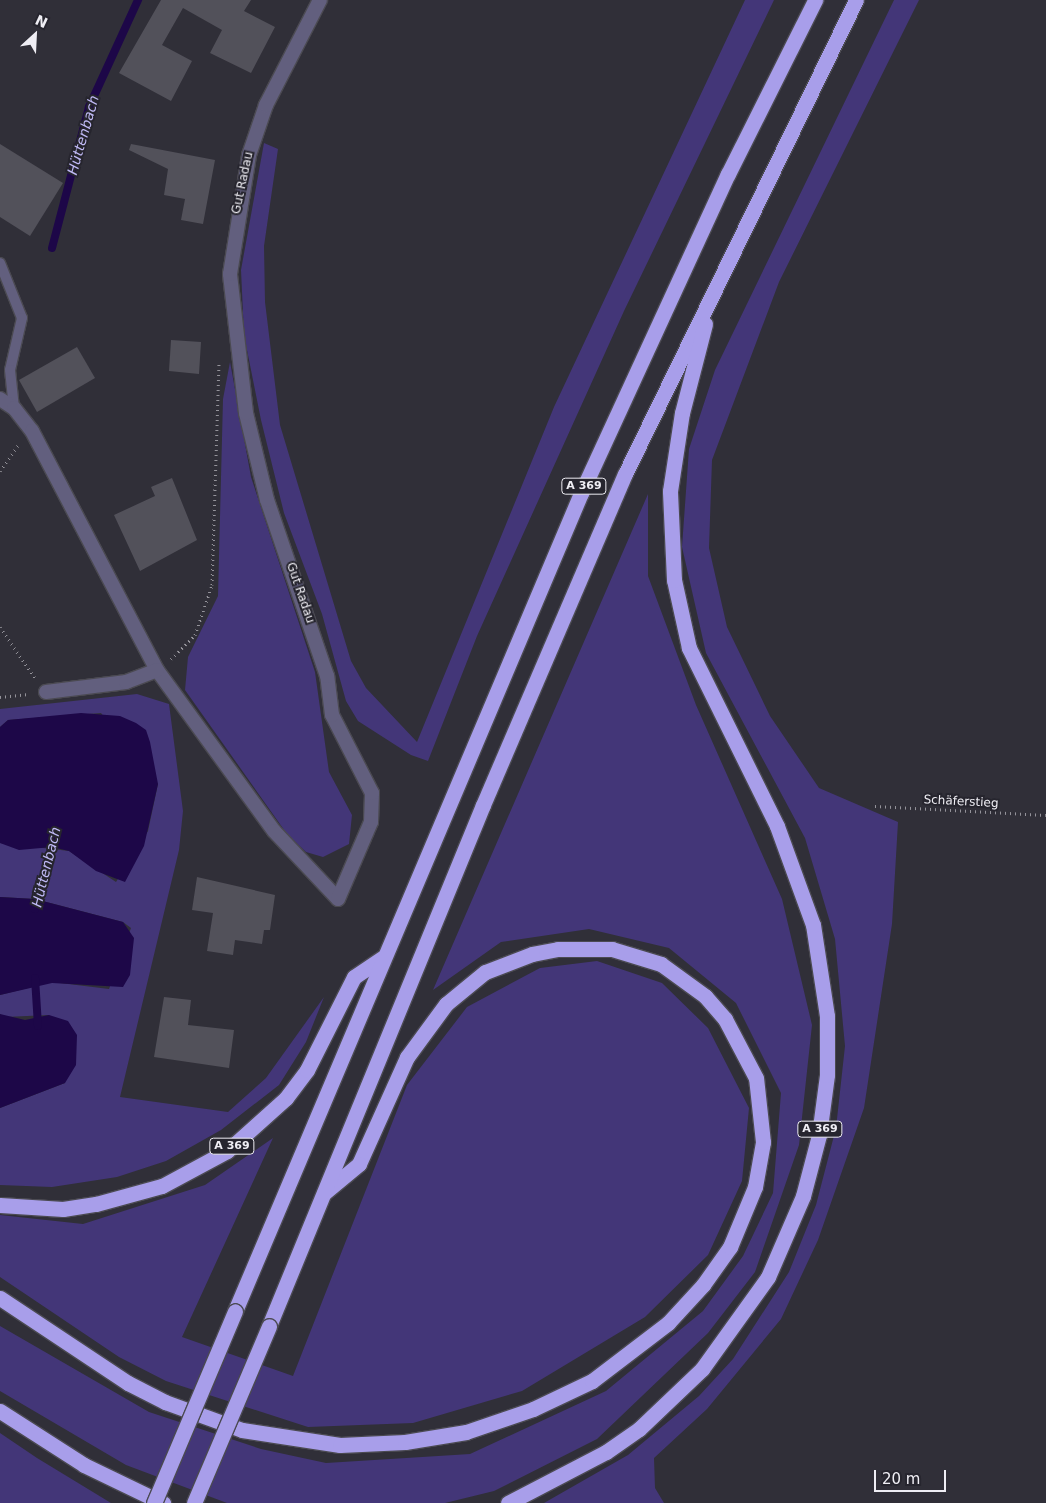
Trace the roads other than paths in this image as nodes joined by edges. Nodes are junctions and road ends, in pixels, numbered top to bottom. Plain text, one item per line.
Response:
1 (320, 0) edge
2 (815, 0) edge
3 (856, 0) edge
4 (0, 263) edge
5 (714, 292) junction
6 (0, 399) edge
7 (14, 408) junction
8 (158, 670) junction
9 (46, 692) road end
10 (382, 958) junction
11 (324, 1193) junction
12 (0, 1205) edge
13 (0, 1298) edge
14 (0, 1411) edge
15 (154, 1503) edge
16 (163, 1503) edge
17 (194, 1503) edge
18 (508, 1503) edge

1 - 8 street, Gut Radau
2 - 10 highway, A 369
3 - 5 highway, A 369
4 - 7 lane
5 - 11 highway, A 369
5 - 18 highway, A 369
6 - 7 street, Gut Radau
7 - 8 street, Gut Radau
8 - 9 street
10 - 12 highway, A 369
10 - 15 highway, A 369, bridge
11 - 13 highway
11 - 17 highway, A 369, bridge
14 - 16 highway

